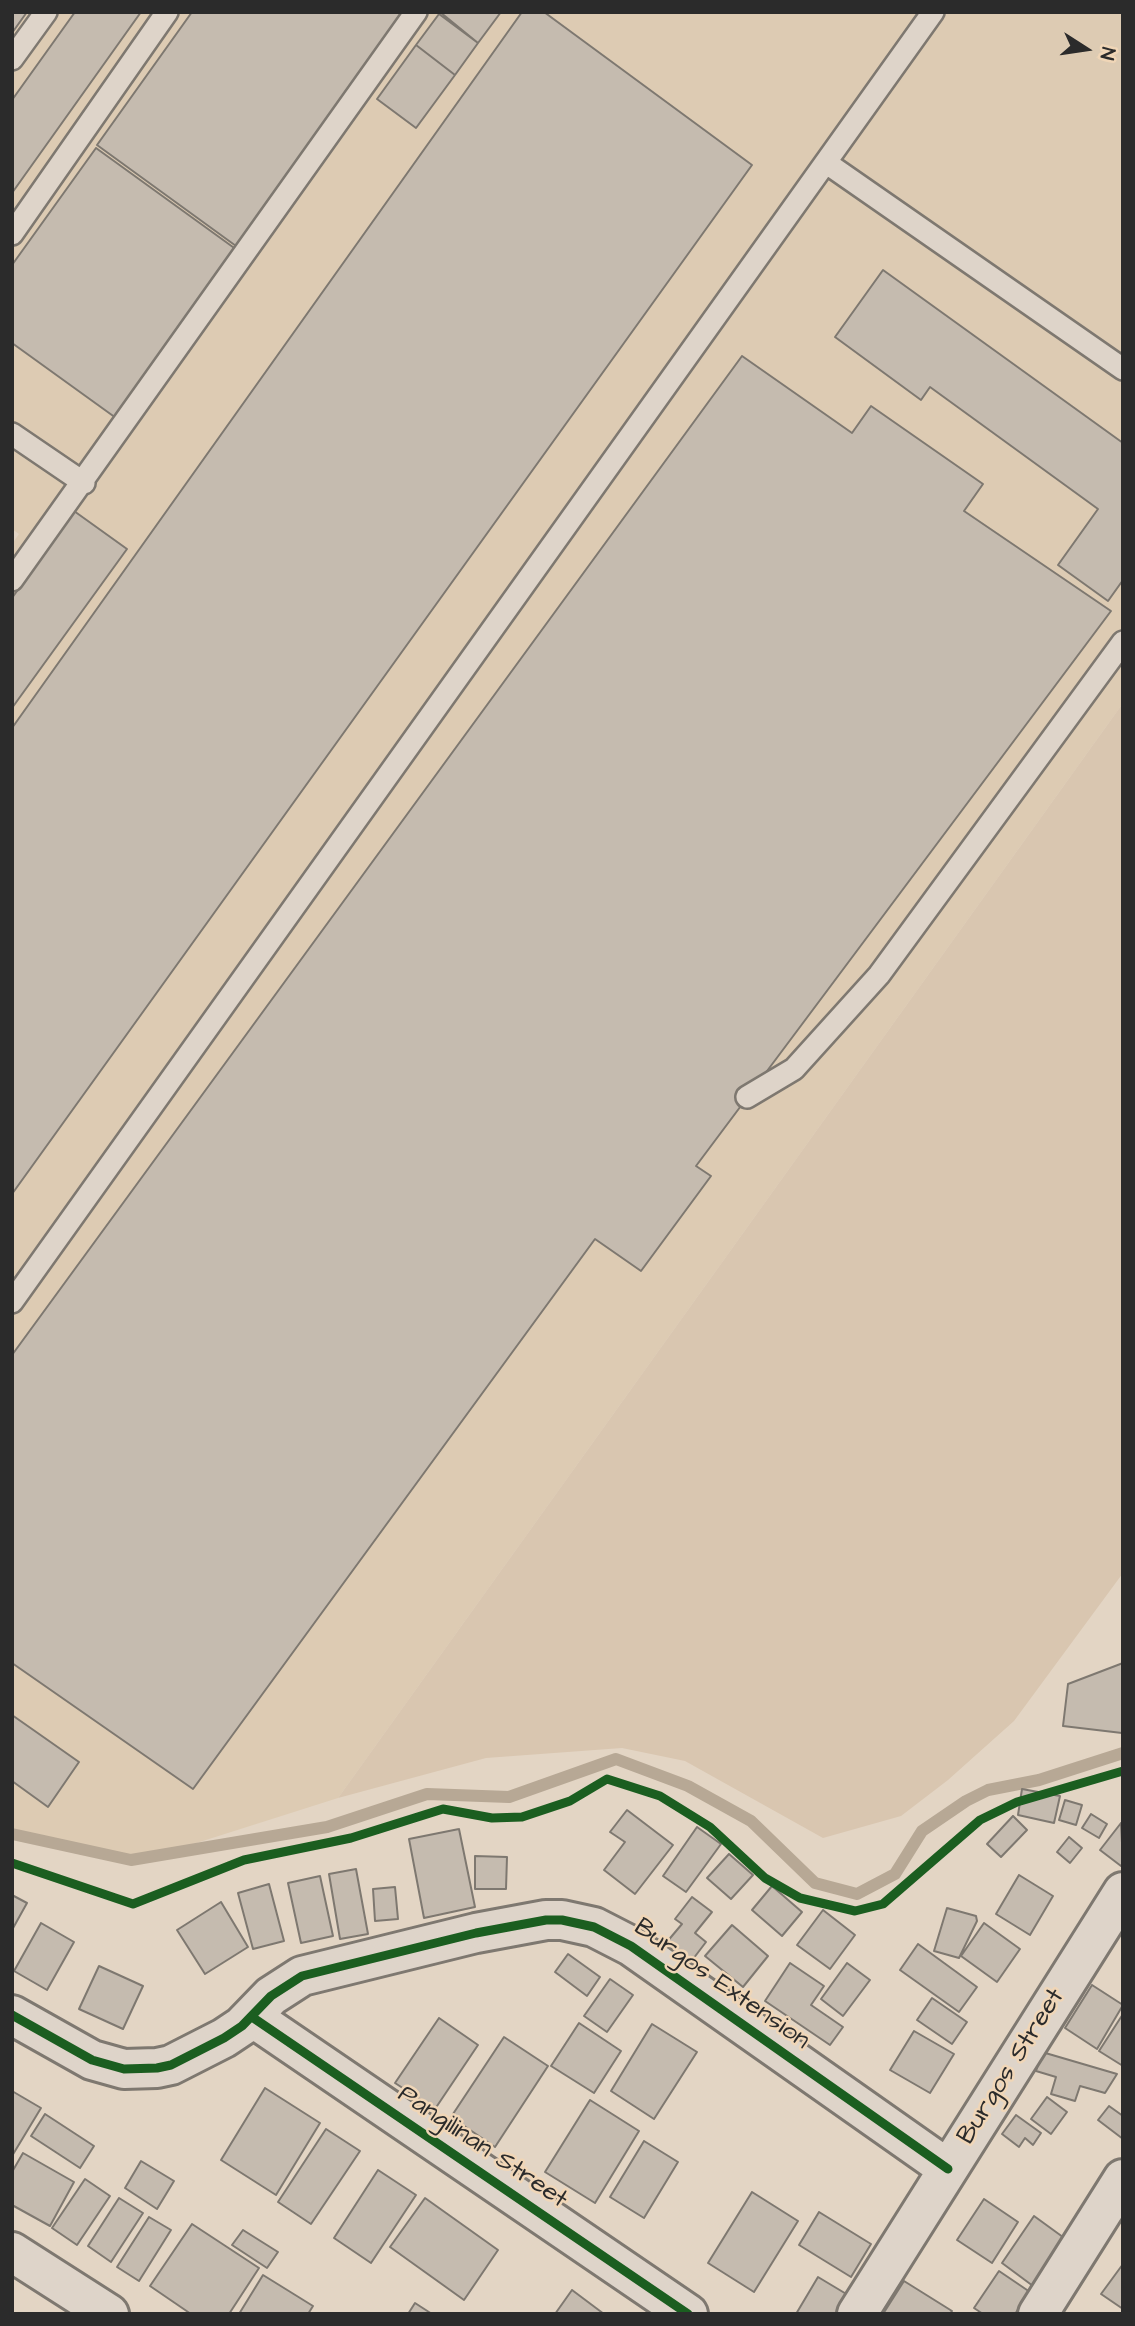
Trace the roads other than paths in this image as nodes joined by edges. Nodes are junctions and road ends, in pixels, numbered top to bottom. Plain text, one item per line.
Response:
1 (46, 12) edge
2 (167, 12) edge
3 (416, 12) edge
4 (933, 12) edge
5 (12, 59) edge
6 (828, 164) junction
7 (12, 234) edge
8 (1123, 369) edge
9 (12, 434) edge
10 (84, 483) junction
11 (12, 580) edge
12 (1123, 642) edge
13 (747, 1097) dead end
14 (12, 1302) edge
15 (1123, 1892) edge
16 (12, 2015) edge
17 (252, 2017) junction
18 (948, 2169) junction
19 (1123, 2179) edge
20 (12, 2252) edge
21 (109, 2314) edge
22 (688, 2314) edge
23 (857, 2314) edge
24 (1038, 2314) edge

1 - 5 lane
2 - 7 lane
3 - 10 lane
4 - 6 lane
6 - 8 lane
6 - 14 lane
9 - 10 lane
10 - 11 lane
12 - 13 lane
15 - 18 street, Burgos Street
16 - 17 street, Burgos Extension
17 - 18 street, Burgos Extension
17 - 22 street, Pangilinan Street
18 - 23 street, Burgos Street
19 - 24 street
20 - 21 street

